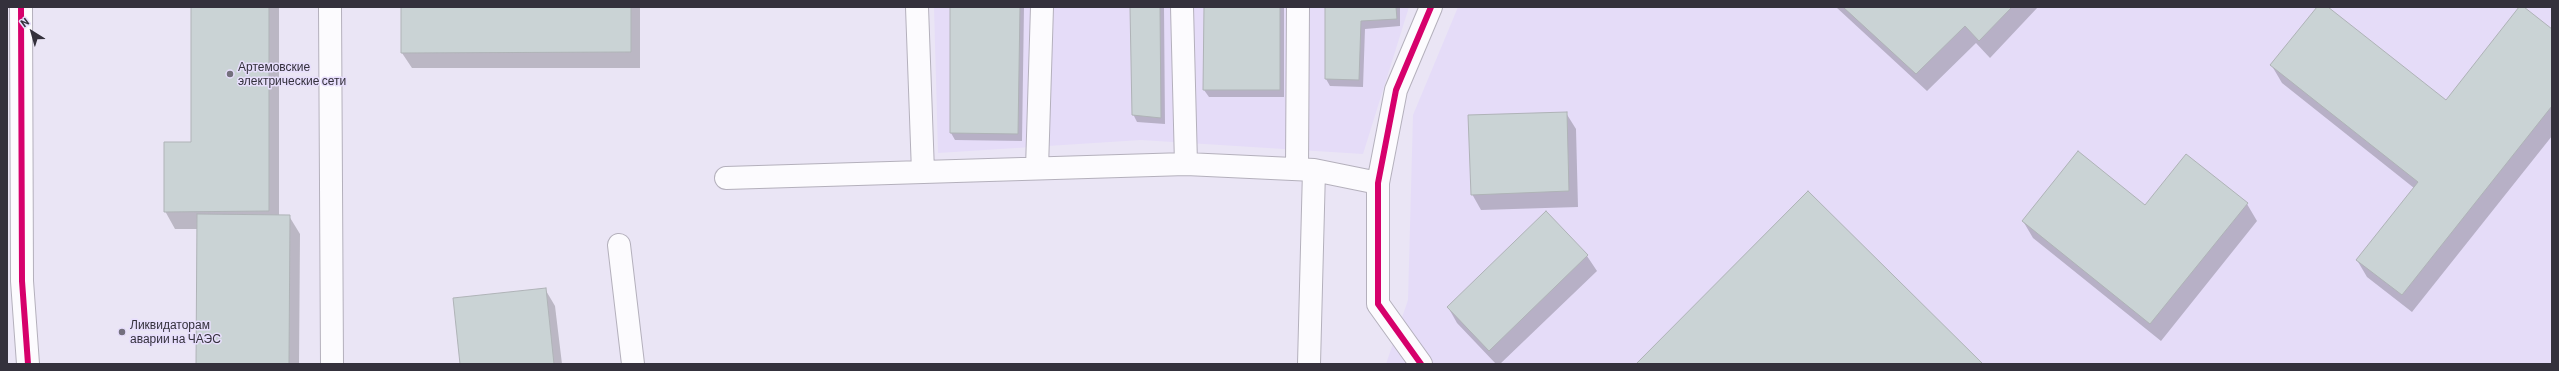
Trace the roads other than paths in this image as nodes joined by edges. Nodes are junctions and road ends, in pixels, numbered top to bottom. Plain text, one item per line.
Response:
1 (21, 7) edge
2 (330, 7) edge
3 (917, 7) edge
4 (1042, 7) edge
5 (1182, 7) edge
6 (1298, 7) edge
7 (1431, 7) edge
8 (1186, 164) junction
9 (1037, 168) junction
10 (1305, 169) junction
11 (924, 172) junction
12 (726, 178) dead end
13 (1378, 183) junction
14 (619, 246) dead end
15 (14, 281) edge
16 (28, 364) edge
17 (332, 364) edge
18 (633, 364) edge
19 (1309, 364) edge
20 (1421, 364) edge

1 - 15 street
2 - 17 street
3 - 11 street
4 - 9 street
5 - 8 street
6 - 10 street
7 - 13 street
8 - 9 street
8 - 10 street
9 - 11 street
10 - 13 street
10 - 19 street
11 - 12 street
13 - 20 street
14 - 18 street
15 - 16 street

